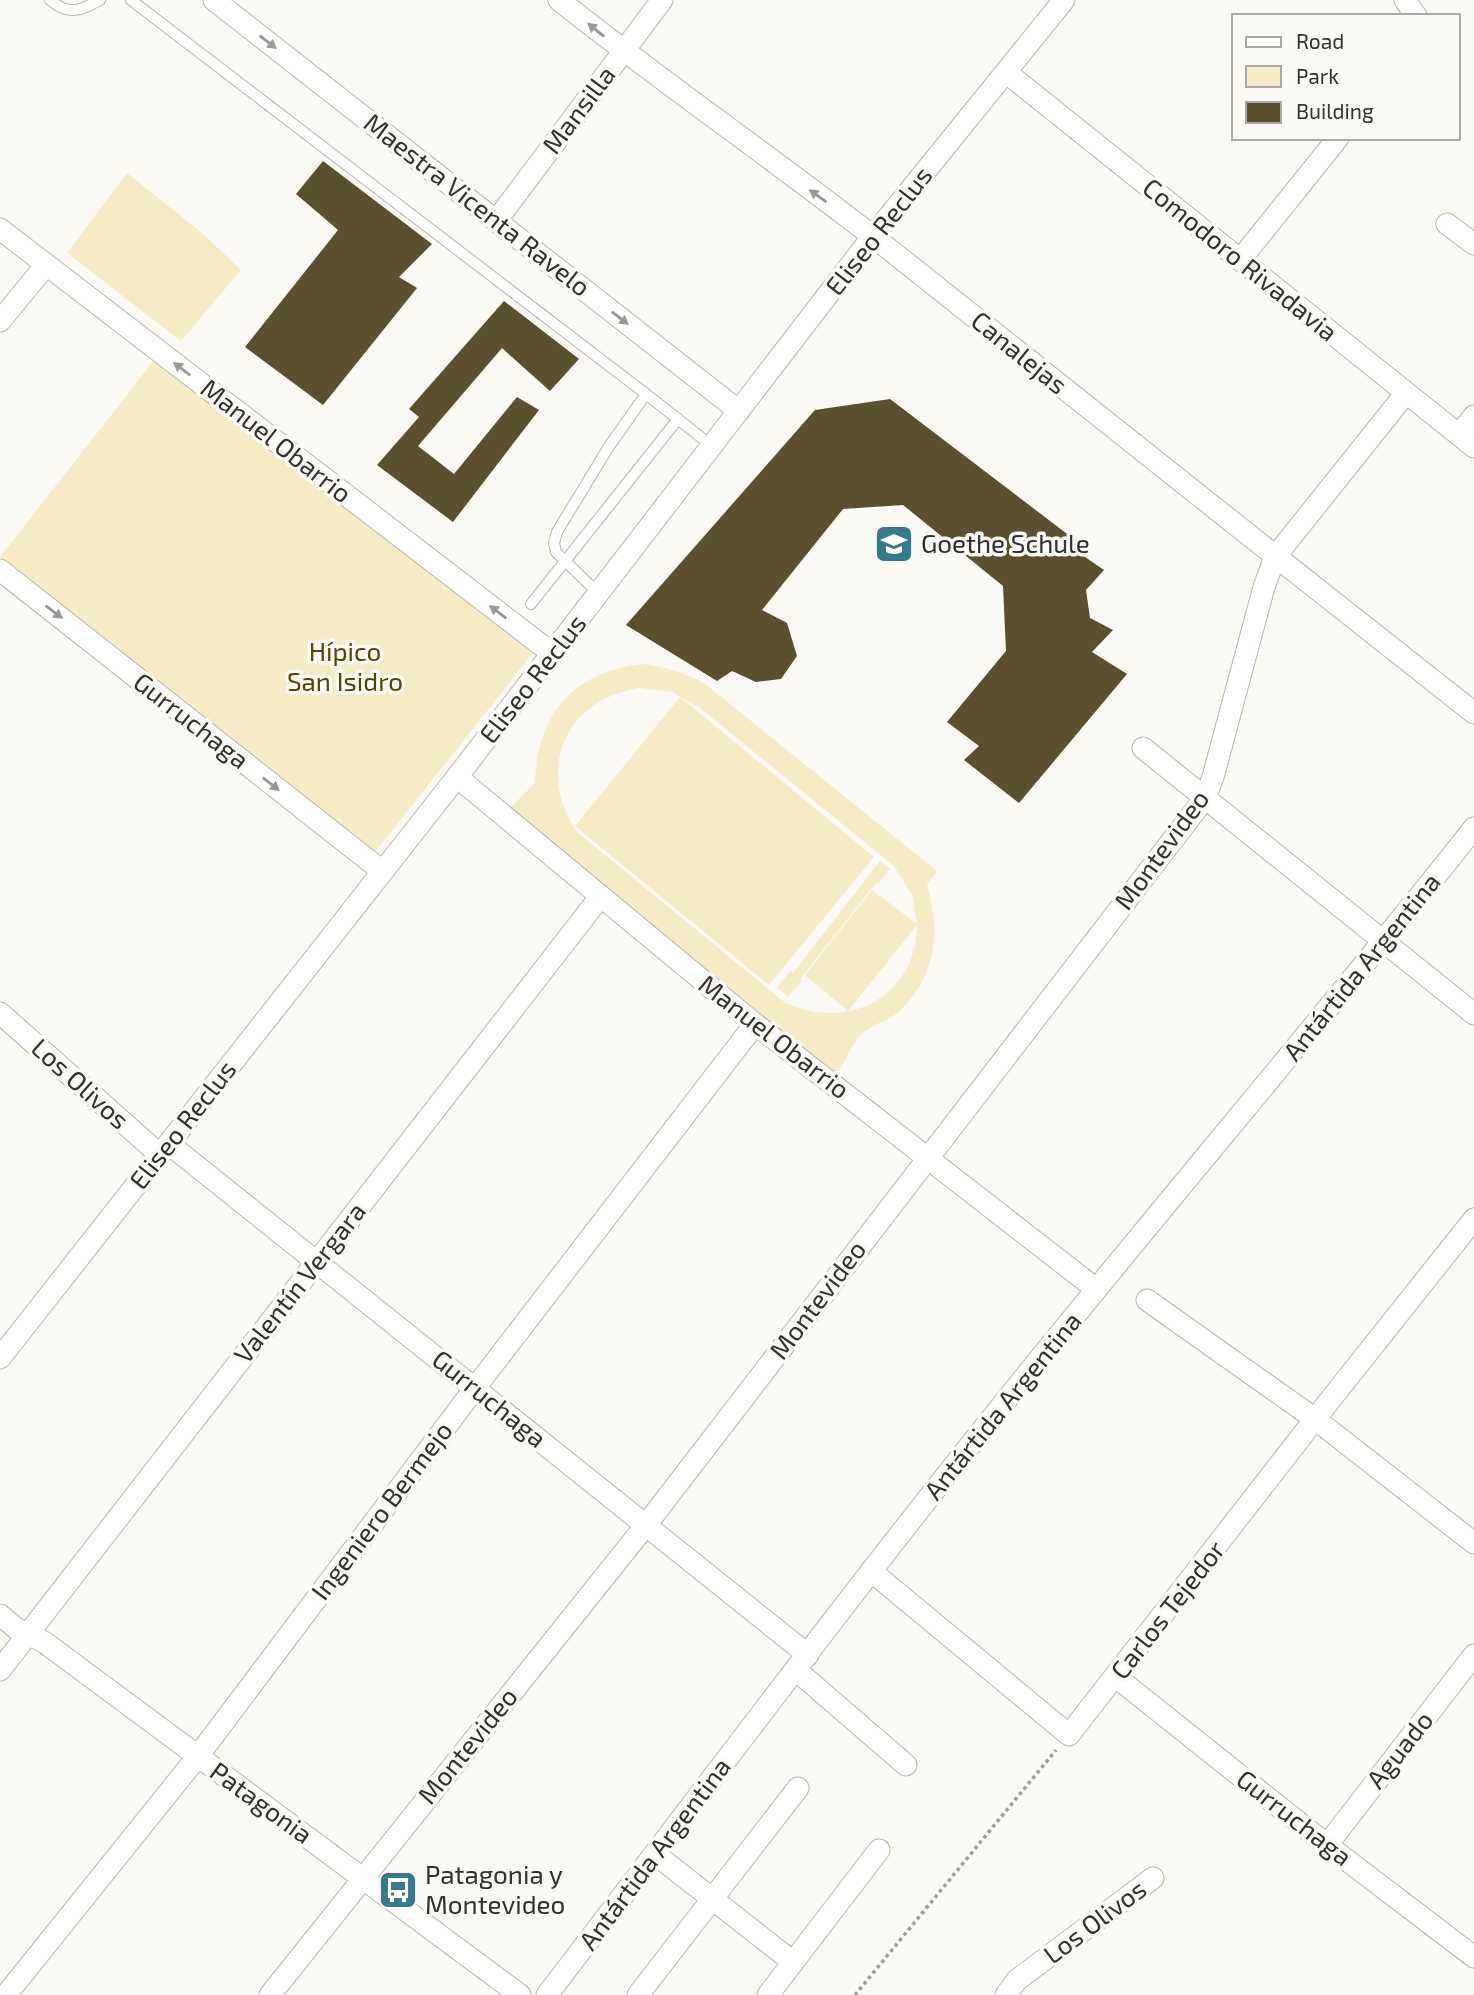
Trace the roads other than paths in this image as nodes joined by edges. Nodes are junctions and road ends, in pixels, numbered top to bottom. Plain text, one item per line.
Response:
1 (50, 0) edge
2 (100, 0) edge
3 (131, 0) edge
4 (214, 0) edge
5 (559, 0) edge
6 (662, 0) edge
7 (1065, 0) edge
8 (239, 7) edge
9 (623, 51) junction
10 (1007, 73) junction
11 (1336, 140) edge
12 (496, 221) junction
13 (1447, 224) dead end
14 (0, 229) edge
15 (873, 236) junction
16 (1474, 244) edge
17 (1240, 260) junction
18 (46, 265) junction
19 (0, 321) edge
20 (1406, 393) junction
21 (646, 394) junction
22 (739, 411) junction
23 (1474, 416) edge
24 (678, 419) junction
25 (1466, 440) edge
26 (712, 446) junction
27 (1275, 557) junction
28 (564, 561) junction
29 (0, 570) edge
30 (599, 594) junction
31 (531, 604) dead end
32 (553, 654) junction
33 (1474, 713) edge
34 (1143, 748) dead end
35 (457, 777) junction
36 (1205, 798) junction
37 (1474, 828) edge
38 (382, 871) junction
39 (600, 897) junction
40 (1384, 943) junction
41 (0, 1013) edge
42 (1474, 1014) edge
43 (755, 1024) junction
44 (164, 1150) junction
45 (928, 1156) junction
46 (1474, 1219) edge
47 (317, 1262) junction
48 (1097, 1289) junction
49 (1147, 1300) dead end
50 (0, 1358) edge
51 (475, 1388) junction
52 (1315, 1419) junction
53 (646, 1525) junction
54 (1474, 1543) edge
55 (871, 1571) junction
56 (0, 1615) edge
57 (29, 1634) junction
58 (1474, 1655) edge
59 (802, 1662) junction
60 (0, 1670) edge
61 (1116, 1677) junction
62 (198, 1756) junction
63 (906, 1765) dead end
64 (798, 1788) dead end
65 (1327, 1845) junction
66 (879, 1850) dead end
67 (655, 1854) junction
68 (362, 1878) junction
69 (1153, 1878) dead end
70 (712, 1899) junction
71 (1474, 1957) edge
72 (793, 1962) junction
73 (6, 1995) edge
74 (270, 1995) edge
75 (520, 1995) edge
76 (547, 1995) edge
77 (638, 1995) edge
78 (768, 1995) edge
79 (1006, 1995) edge

1 - 2 lane
3 - 21 lane
4 - 8 street, Maestra Vicenta Ravelo
9 -> 5 street, Canalejas
6 - 9 street, Mansilla
7 - 10 street, Eliseo Reclus
8 -> 12 street, Maestra Vicenta Ravelo
9 - 12 street, Mansilla
15 -> 9 street, Canalejas
10 - 15 street, Eliseo Reclus
10 - 17 street, Comodoro Rivadavia
11 - 17 street
12 -> 22 street, Maestra Vicenta Ravelo
13 - 16 street
14 - 18 street, Manuel Obarrio
15 - 22 street, Eliseo Reclus
15 - 27 street, Canalejas
17 - 20 street, Comodoro Rivadavia
18 - 19 street
32 -> 18 street, Manuel Obarrio
20 - 25 street, Comodoro Rivadavia
20 - 27 street
21 - 24 lane
21 - 28 lane
22 - 26 street, Eliseo Reclus
23 - 25 street
24 - 26 lane
24 - 28 lane
26 - 30 street, Eliseo Reclus
27 - 33 street, Canalejas
27 - 36 street, Montevideo
28 - 30 lane
28 - 31 lane
29 -> 38 street, Gurruchaga
30 - 32 street, Eliseo Reclus
32 - 35 street, Eliseo Reclus
34 - 36 street
35 - 38 street, Eliseo Reclus
35 - 39 street, Manuel Obarrio
36 - 40 street
36 - 45 street, Montevideo
37 - 40 street, Antártida Argentina
38 - 44 street, Eliseo Reclus
39 - 43 street, Manuel Obarrio
39 - 47 street, Valentín Vergara
40 - 42 street
40 - 48 street, Antártida Argentina
41 - 44 street, Los Olivos
43 - 45 street, Manuel Obarrio
43 - 51 street, Ingeniero Bermejo
44 - 47 street, Gurruchaga
44 - 50 street, Eliseo Reclus
45 - 48 street, Manuel Obarrio
45 - 53 street, Montevideo
46 - 52 street, Carlos Tejedor
47 - 51 street, Gurruchaga
47 - 57 street, Valentín Vergara
48 - 55 street, Antártida Argentina
49 - 52 street
51 - 53 street, Gurruchaga
51 - 62 street, Ingeniero Bermejo
52 - 54 street
52 - 61 street, Carlos Tejedor
53 - 59 street, Gurruchaga
53 - 68 street, Montevideo
55 - 59 street, Antártida Argentina
55 - 61 street, Carlos Tejedor
56 - 57 street, Patagonia
57 - 60 street, Valentín Vergara
57 - 62 street, Patagonia
58 - 65 street, Aguado
59 - 63 street, Gurruchaga
59 - 67 street, Antártida Argentina
61 - 65 street, Gurruchaga
62 - 68 street, Patagonia
62 - 73 street, Ingeniero Bermejo
64 - 70 street
65 - 71 street, Gurruchaga
66 - 72 street
67 - 70 street
67 - 76 street, Antártida Argentina
68 - 74 street, Montevideo
68 - 75 street, Patagonia
69 - 79 street, Los Olivos
70 - 72 street
70 - 77 street
72 - 78 street

